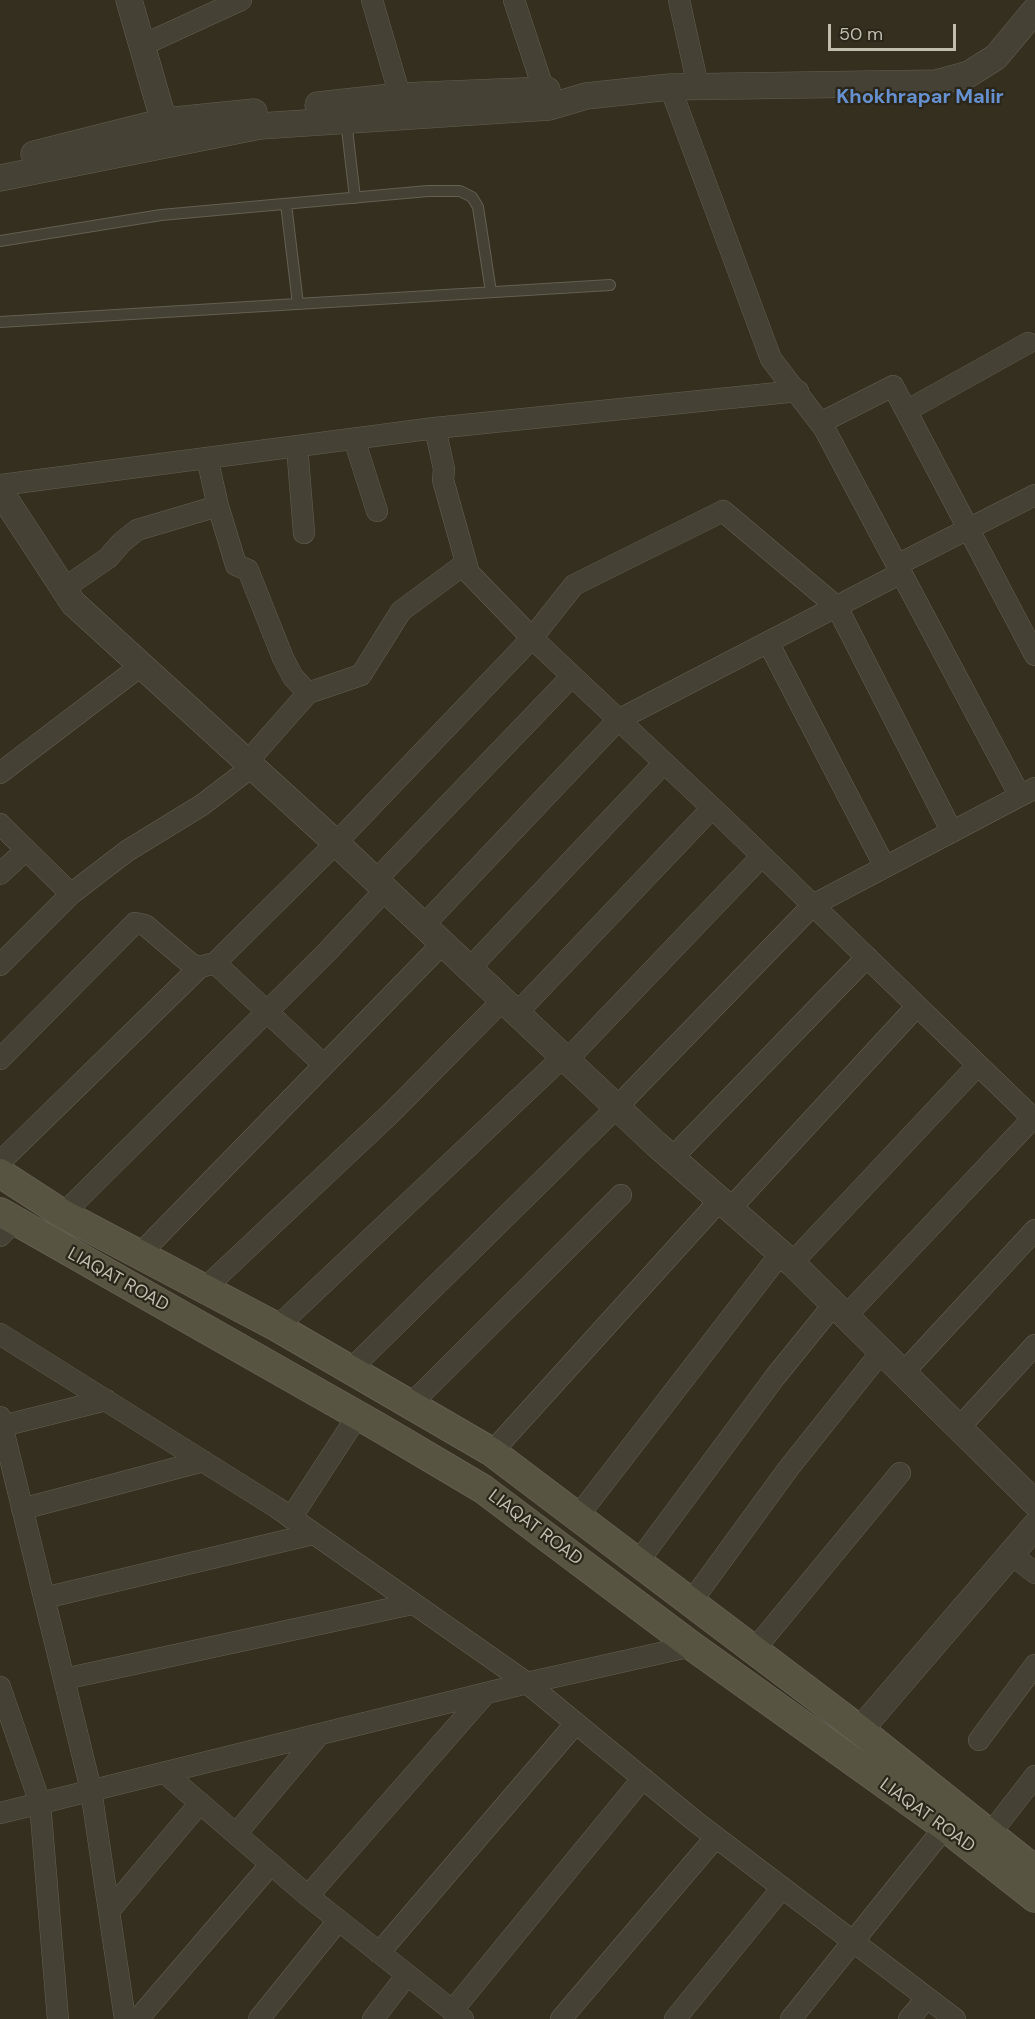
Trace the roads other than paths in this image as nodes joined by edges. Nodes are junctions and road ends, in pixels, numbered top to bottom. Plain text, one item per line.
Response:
1 (129, 0) edge
2 (241, 0) edge
3 (372, 0) edge
4 (514, 0) edge
5 (679, 0) edge
6 (1035, 10) edge
7 (143, 45) junction
8 (698, 86) junction
9 (670, 87) junction
10 (547, 98) junction
11 (399, 106) junction
12 (346, 119) junction
13 (167, 132) junction
14 (0, 162) edge
15 (0, 178) edge
16 (355, 198) junction
17 (286, 204) junction
18 (0, 241) edge
19 (610, 285) dead end
20 (491, 292) junction
21 (298, 304) junction
22 (0, 322) edge
23 (1028, 343) dead end
24 (798, 391) junction
25 (906, 411) junction
26 (820, 423) junction
27 (435, 428) junction
28 (354, 439) junction
29 (297, 446) junction
30 (207, 458) junction
31 (0, 485) edge
32 (0, 492) edge
33 (1035, 495) edge
34 (218, 506) junction
35 (377, 511) dead end
36 (968, 529) junction
37 (304, 532) dead end
38 (466, 563) junction
39 (899, 569) junction
40 (63, 589) junction
41 (837, 607) junction
42 (532, 638) junction
43 (768, 642) junction
44 (1035, 655) edge
45 (142, 665) junction
46 (572, 676) junction
47 (308, 693) junction
48 (618, 720) junction
49 (664, 763) junction
50 (251, 764) junction
51 (0, 773) edge
52 (1028, 792) edge
53 (712, 808) junction
54 (0, 824) edge
55 (952, 832) junction
56 (336, 843) junction
57 (26, 850) junction
58 (762, 856) junction
59 (885, 867) junction
60 (0, 874) edge
61 (381, 884) junction
62 (71, 894) junction
63 (813, 905) junction
64 (424, 925) junction
65 (442, 943) junction
66 (867, 957) junction
67 (0, 965) edge
68 (207, 965) junction
69 (470, 968) junction
70 (510, 1006) junction
71 (917, 1006) junction
72 (267, 1011) junction
73 (566, 1058) junction
74 (0, 1059) edge
75 (324, 1065) junction
76 (978, 1065) junction
77 (617, 1107) junction
78 (1034, 1119) edge
79 (672, 1158) junction
80 (0, 1162) edge
81 (0, 1173) edge
82 (621, 1195) dead end
83 (725, 1204) junction
84 (63, 1214) junction
85 (5, 1223) edge
86 (1035, 1230) edge
87 (140, 1254) junction
88 (786, 1258) junction
89 (204, 1289) junction
90 (840, 1310) junction
91 (277, 1327) junction
92 (0, 1334) edge
93 (1035, 1345) edge
94 (882, 1351) junction
95 (351, 1369) junction
96 (903, 1373) junction
97 (106, 1400) junction
98 (412, 1403) junction
99 (358, 1415) junction
100 (1, 1422) edge
101 (959, 1428) junction
102 (492, 1452) junction
103 (202, 1461) junction
104 (900, 1473) dead end
105 (1032, 1494) edge
106 (22, 1509) junction
107 (578, 1516) junction
108 (291, 1518) junction
109 (1035, 1526) edge
110 (313, 1534) junction
111 (1011, 1554) junction
112 (638, 1562) junction
113 (1035, 1573) edge
114 (44, 1598) junction
115 (691, 1602) junction
116 (412, 1604) junction
117 (692, 1647) junction
118 (754, 1650) junction
119 (1035, 1665) edge
120 (64, 1679) junction
121 (527, 1683) junction
122 (0, 1687) edge
123 (486, 1693) junction
124 (576, 1723) junction
125 (860, 1730) junction
126 (319, 1735) junction
127 (979, 1740) dead end
128 (165, 1773) junction
129 (1035, 1776) edge
130 (643, 1778) junction
131 (91, 1790) junction
132 (40, 1803) junction
133 (200, 1803) junction
134 (0, 1813) edge
135 (945, 1827) junction
136 (236, 1834) junction
137 (990, 1834) junction
138 (716, 1837) junction
139 (271, 1864) junction
140 (1035, 1870) edge
141 (782, 1888) junction
142 (308, 1896) junction
143 (1035, 1898) edge
144 (109, 1911) junction
145 (338, 1920) junction
146 (853, 1942) junction
147 (379, 1953) junction
148 (407, 1975) junction
149 (927, 1998) junction
150 (457, 2015) edge
151 (58, 2019) edge
152 (125, 2019) edge
153 (138, 2019) edge
154 (259, 2019) edge
155 (373, 2019) edge
156 (561, 2019) edge
157 (675, 2019) edge
158 (790, 2019) edge
159 (909, 2019) edge
160 (955, 2019) edge

1 - 7 street
2 - 7 street
3 - 11 street
4 - 10 street
5 - 8 street
6 - 8 street
7 - 13 street
8 - 9 street
9 - 10 street
9 - 24 street
10 - 11 street
11 - 12 street
11 - 13 street
12 - 13 street
12 - 16 lane
13 - 14 street
13 - 15 street
16 - 17 lane
16 - 20 lane
17 - 18 lane
17 - 21 lane
19 - 20 lane
20 - 21 lane
21 - 22 lane
23 - 25 street
24 - 26 street
24 - 27 street
25 - 26 street
25 - 36 street
26 - 39 street
27 - 28 street
27 - 38 street
28 - 29 street
28 - 35 street
29 - 30 street
29 - 37 street
30 - 31 street
30 - 34 street
32 - 40 street
33 - 36 street
34 - 40 street
34 - 47 street
36 - 39 street
36 - 44 street
38 - 42 street
38 - 47 street
39 - 41 street
39 - 52 street
40 - 45 street
41 - 42 street
41 - 43 street
41 - 55 street
42 - 46 street
42 - 56 street
43 - 48 street
43 - 59 street
45 - 50 street
45 - 51 street
46 - 48 street
46 - 61 street
47 - 50 street
48 - 49 street
48 - 64 street
49 - 53 street
49 - 69 street
50 - 56 street
50 - 62 street
52 - 55 street
53 - 58 street
53 - 70 street
54 - 57 street
55 - 59 street
56 - 61 street
56 - 68 street
57 - 60 street
57 - 62 street
58 - 63 street
58 - 73 street
59 - 63 street
61 - 64 street
61 - 72 street
62 - 67 street
63 - 66 street
63 - 77 street
64 - 65 street
65 - 69 street
65 - 75 street
66 - 71 street
66 - 79 street
68 - 72 street
68 - 74 street
68 - 80 street
69 - 70 street
70 - 73 street
70 - 89 street
71 - 76 street
71 - 83 street
72 - 75 street
72 - 84 street
73 - 77 street
73 - 91 street
75 - 87 street
76 - 78 street
76 - 88 street
77 - 79 street
77 - 95 street
78 - 90 street
79 - 83 street
81 - 84 main road
82 - 98 street
83 - 88 street
83 - 102 street
84 - 87 main road
85 - 99 main road, LIAQAT ROAD
86 - 96 street
87 - 89 main road
88 - 90 street
88 - 107 street
89 - 91 main road
90 - 94 street
90 - 112 street
91 - 95 main road
92 - 97 street
93 - 101 street
94 - 96 street
94 - 115 street
95 - 98 main road
96 - 101 street
97 - 100 street
97 - 103 street
98 - 102 main road
99 - 108 street
99 - 117 main road, LIAQAT ROAD
100 - 106 street
101 - 105 street
102 - 107 main road
103 - 106 street
103 - 108 street
104 - 118 street
106 - 114 street
107 - 112 main road
108 - 110 street
109 - 111 street
110 - 114 street
110 - 116 street
111 - 113 street
111 - 125 street
112 - 115 main road
114 - 120 street
115 - 118 main road
116 - 120 street
116 - 121 street
117 - 121 street
117 - 135 main road, LIAQAT ROAD
118 - 125 main road
119 - 127 street
120 - 131 street
121 - 123 street
121 - 124 street
122 - 132 street
123 - 126 street
123 - 142 street
124 - 130 street
124 - 147 street
125 - 137 main road
126 - 128 street
126 - 136 street
128 - 131 street
128 - 133 street
129 - 137 street
130 - 138 street
130 - 150 street
131 - 132 street
131 - 144 street
132 - 134 street
132 - 151 street
133 - 136 street
133 - 144 street
135 - 143 main road, LIAQAT ROAD
135 - 146 street
136 - 139 street
137 - 140 main road
138 - 141 street
138 - 156 street
139 - 142 street
139 - 153 street
141 - 146 street
141 - 157 street
142 - 145 street
144 - 152 street
145 - 147 street
145 - 154 street
146 - 149 street
146 - 158 street
147 - 148 street
148 - 150 street
148 - 155 street
149 - 159 street
149 - 160 street

